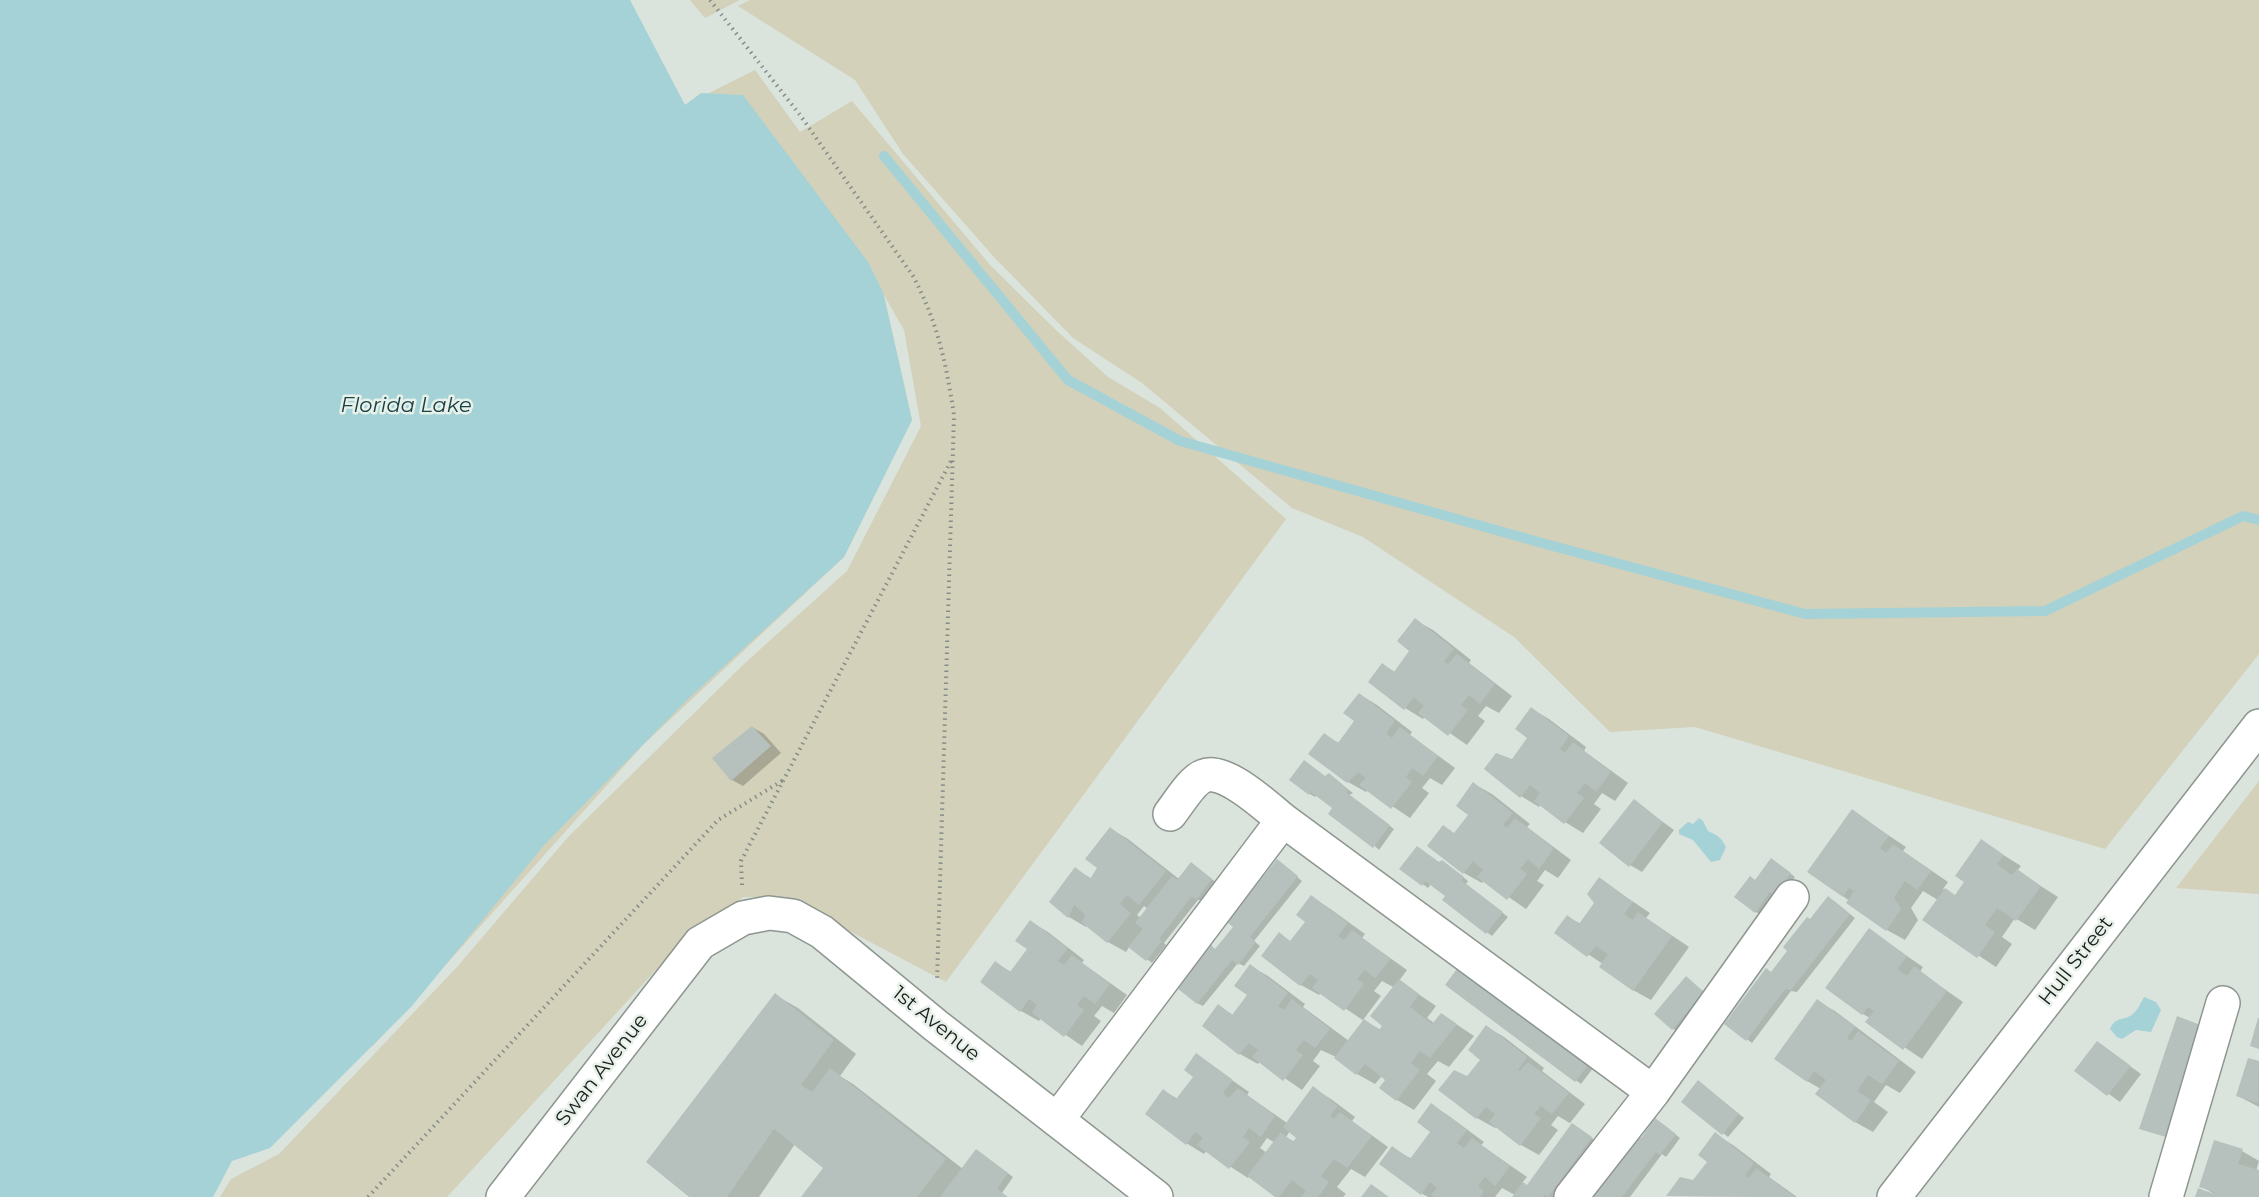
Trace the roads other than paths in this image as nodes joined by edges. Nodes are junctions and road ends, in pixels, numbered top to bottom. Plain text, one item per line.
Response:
1 (2259, 726) edge
2 (1170, 814) dead end
3 (1283, 820) junction
4 (1792, 897) dead end
5 (700, 943) joint
6 (2223, 1003) dead end
7 (1653, 1092) junction
8 (1057, 1120) junction
9 (503, 1197) edge
10 (1156, 1197) edge
11 (1571, 1197) edge
12 (1894, 1197) edge
13 (2166, 1197) edge

1 - 12 street, Hull Street
2 - 3 street
3 - 7 street
3 - 8 street
4 - 7 street
5 - 8 street, 1st Avenue
5 - 9 street, Swan Avenue
6 - 13 street
7 - 11 street
8 - 10 street, 1st Avenue

